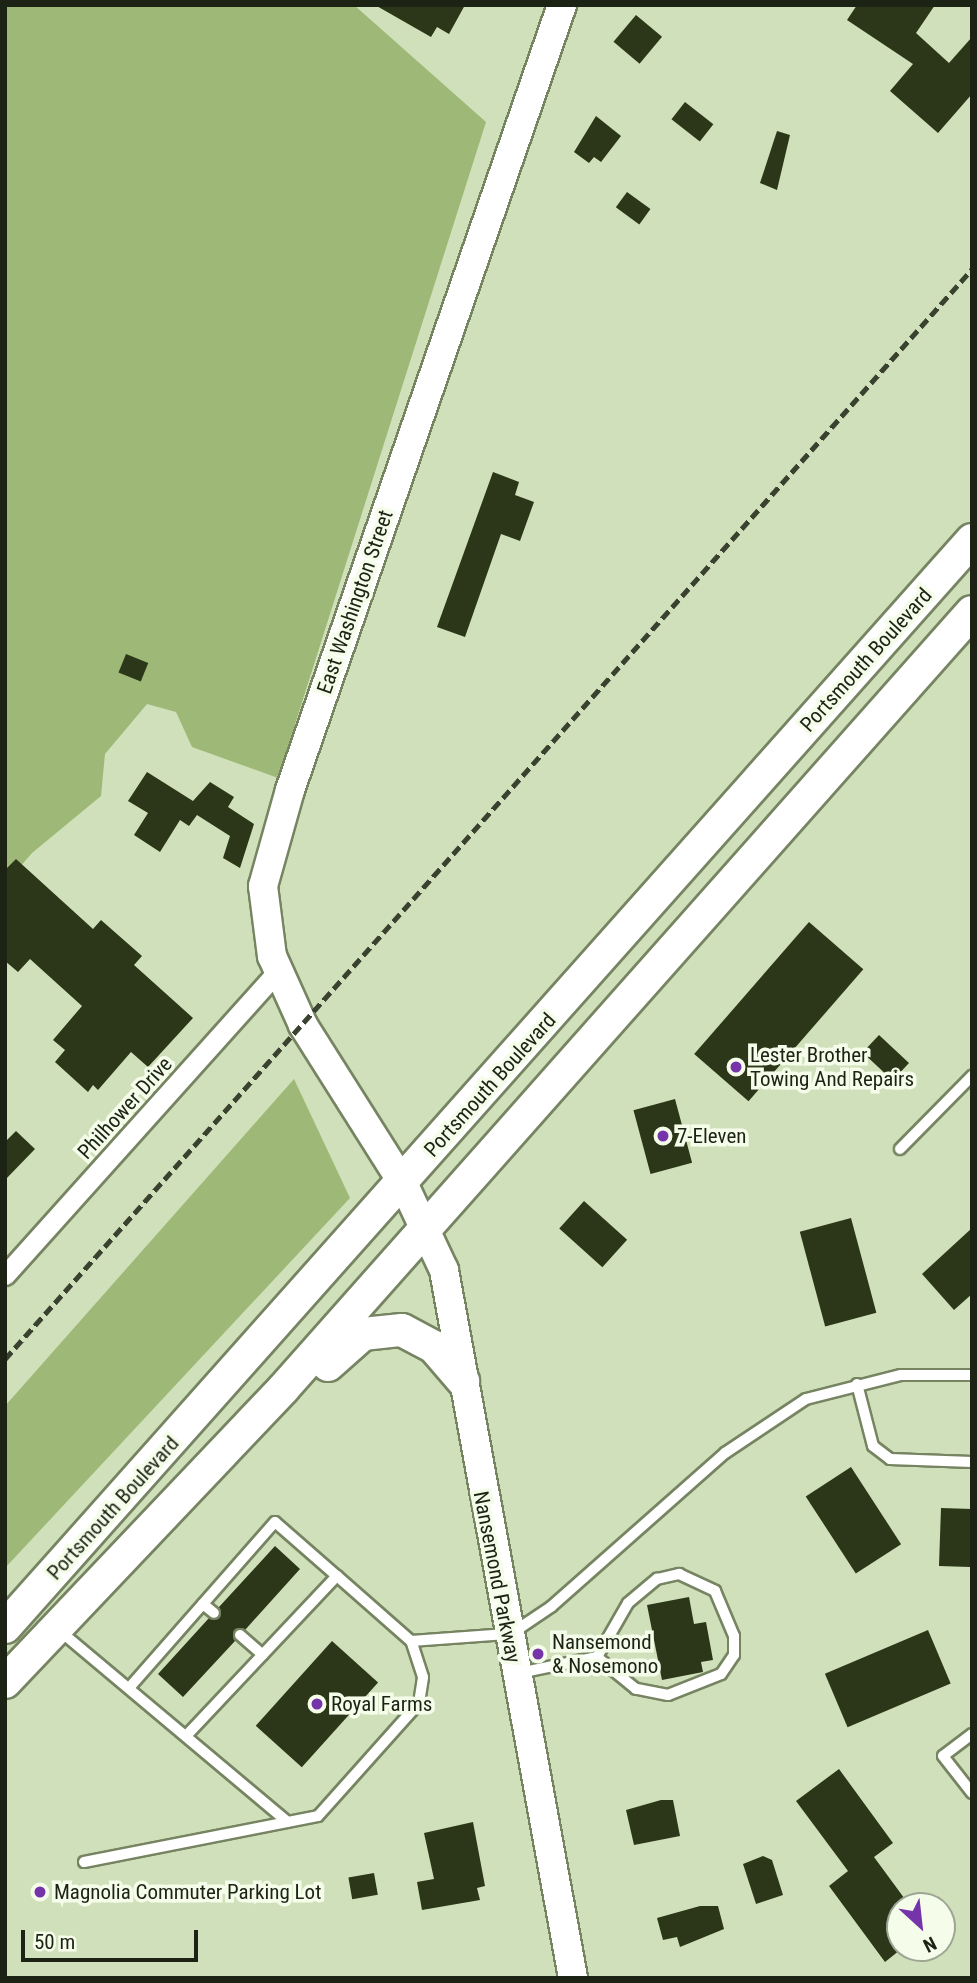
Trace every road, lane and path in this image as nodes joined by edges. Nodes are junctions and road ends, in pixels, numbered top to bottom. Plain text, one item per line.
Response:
1 (562, 5) edge
2 (972, 540) edge
3 (972, 612) edge
4 (278, 971) junction
5 (972, 1076) edge
6 (900, 1149) dead end
7 (403, 1183) junction
8 (428, 1227) junction
9 (5, 1275) edge
10 (972, 1375) edge
11 (463, 1381) junction
12 (857, 1384) junction
13 (972, 1462) edge
14 (208, 1468) junction
15 (337, 1576) junction
16 (203, 1604) junction
17 (214, 1613) dead end
18 (5, 1627) edge
19 (57, 1628) junction
20 (507, 1634) junction
21 (240, 1635) dead end
22 (411, 1642) junction
23 (263, 1655) junction
24 (597, 1657) junction
25 (515, 1674) junction
26 (5, 1682) edge
27 (129, 1688) junction
28 (972, 1734) edge
29 (187, 1736) junction
30 (972, 1793) edge
31 (288, 1822) junction
32 (84, 1862) dead end
33 (573, 1978) edge

1 - 4 main road, East Washington Street
2 - 7 main road, Portsmouth Boulevard
3 - 8 main road, Portsmouth Boulevard
4 - 7 main road, East Washington Street
4 - 9 street, Philhower Drive
5 - 6 lane
7 - 8 main road, Nansemond Parkway
7 - 18 main road, Portsmouth Boulevard
8 - 11 main road, Nansemond Parkway
8 - 14 main road, Portsmouth Boulevard
10 - 12 lane
11 - 14 main road
11 - 20 main road, Nansemond Parkway
12 - 13 lane
12 - 20 lane
14 - 19 main road, Portsmouth Boulevard
15 - 16 lane
15 - 22 lane
15 - 23 lane
16 - 17 lane
16 - 27 lane
19 - 26 main road, Portsmouth Boulevard
19 - 27 lane
20 - 22 lane
20 - 25 main road, Nansemond Parkway
21 - 23 lane
22 - 31 lane
23 - 29 lane
24 - 24 lane
24 - 25 lane
25 - 33 main road, Nansemond Parkway
27 - 29 lane
28 - 30 lane
29 - 31 lane
31 - 32 lane

